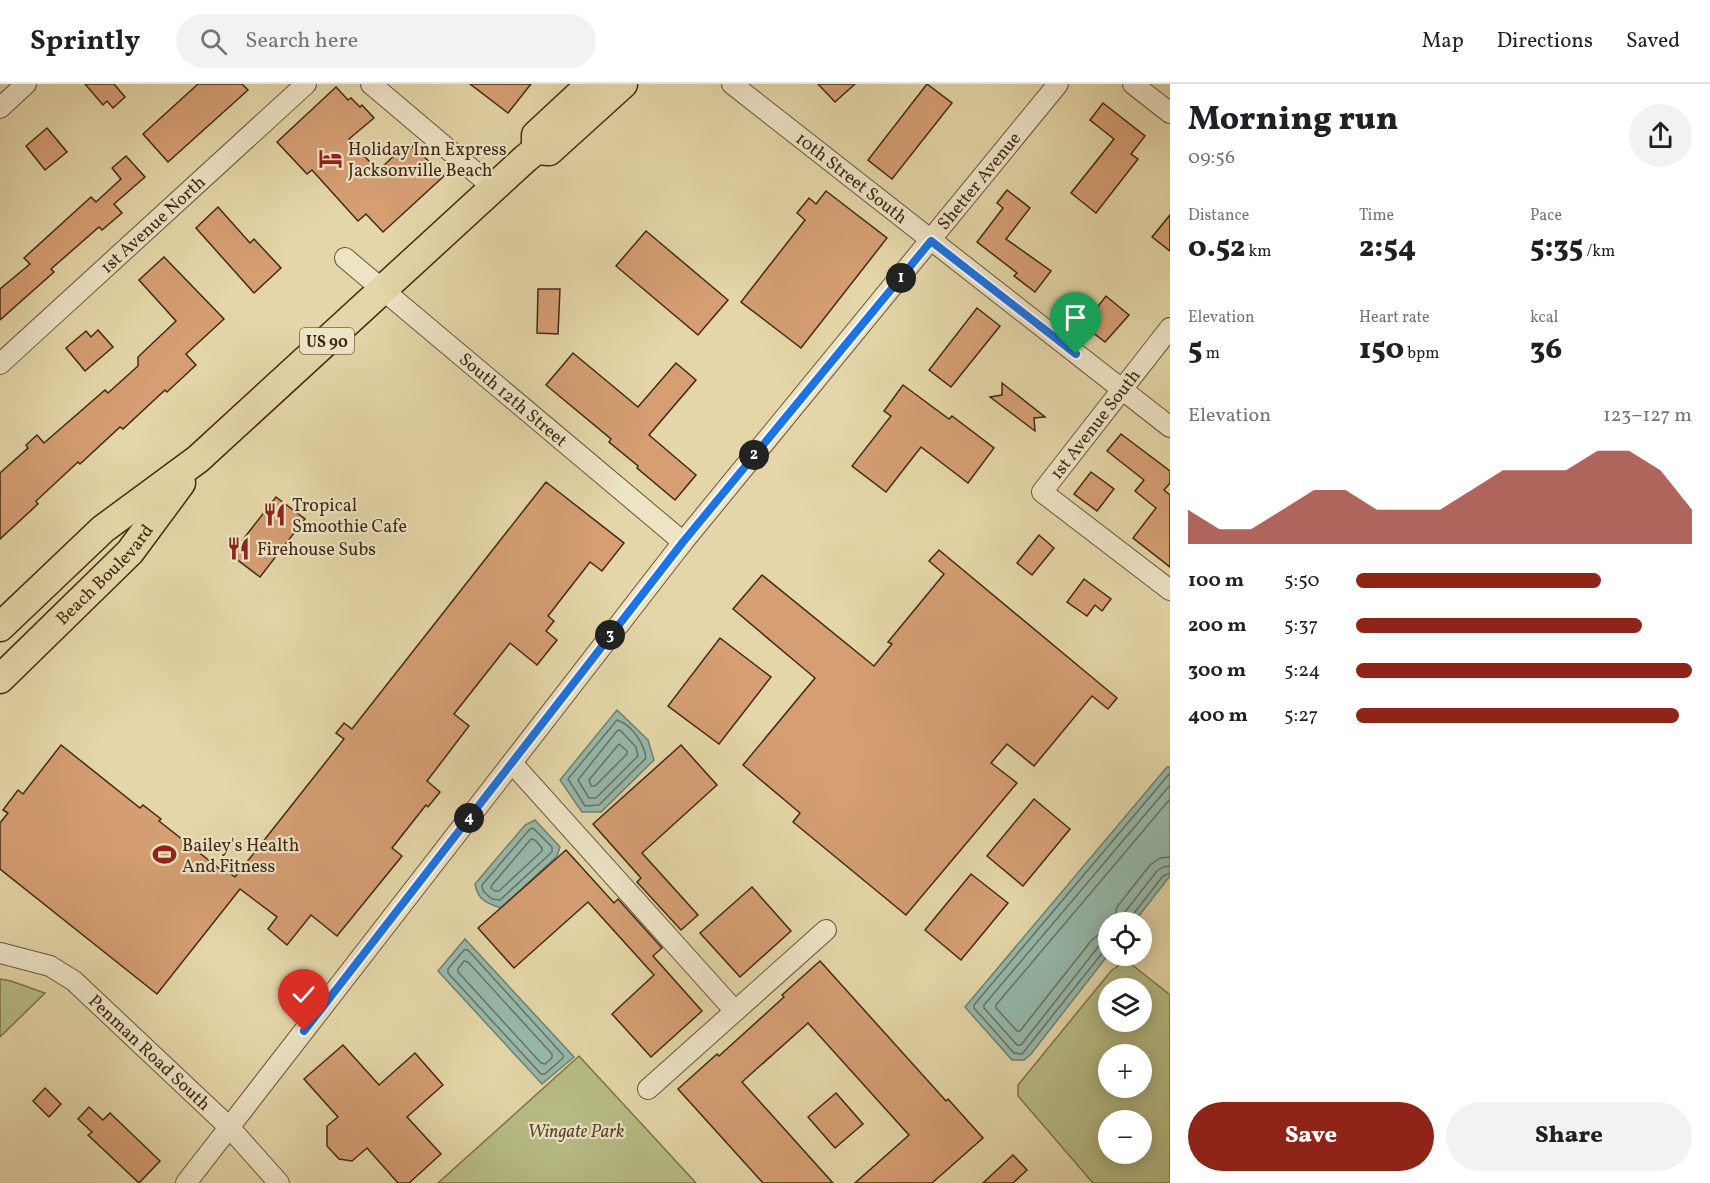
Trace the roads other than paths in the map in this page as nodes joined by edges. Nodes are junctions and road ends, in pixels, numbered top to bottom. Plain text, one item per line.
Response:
1 (26, 84) edge
2 (306, 84) edge
3 (371, 84) edge
4 (732, 84) edge
5 (1058, 84) edge
6 (1133, 84) edge
7 (613, 85) edge
8 (0, 108) edge
9 (1170, 113) edge
10 (494, 188) junction
11 (931, 241) junction
12 (345, 258) dead end
13 (382, 290) junction
14 (1170, 328) edge
15 (0, 364) edge
16 (1122, 390) junction
17 (1170, 427) edge
18 (198, 459) junction
19 (683, 542) junction
20 (1170, 590) edge
21 (0, 627) edge
22 (0, 679) edge
23 (512, 763) junction
24 (826, 930) dead end
25 (0, 953) edge
26 (735, 1011) junction
27 (648, 1089) dead end
28 (229, 1127) junction
29 (186, 1183) edge
30 (279, 1183) edge

1 - 8 street
2 - 15 street, 1st Avenue North
3 - 10 street
4 - 11 street, 10th Street South
5 - 11 street, Shetter Avenue
6 - 9 street
7 - 10 highway, US 90
10 - 13 highway, US 90
11 - 16 street, 10th Street South
11 - 19 street, Shetter Avenue
12 - 13 street, South 12th Street
13 - 18 highway, US 90
13 - 19 street, South 12th Street
14 - 16 street, 1st Avenue South
16 - 17 street, 10th Street South
16 - 20 street, 1st Avenue South
18 - 21 highway, US 90
18 - 22 highway, Beach Boulevard / US 90
19 - 23 street, Shetter Avenue
23 - 26 street
23 - 28 street, Shetter Avenue
24 - 26 street
25 - 28 street, Penman Road South
26 - 27 street
28 - 29 street, Shetter Avenue
28 - 30 street, Penman Road South

